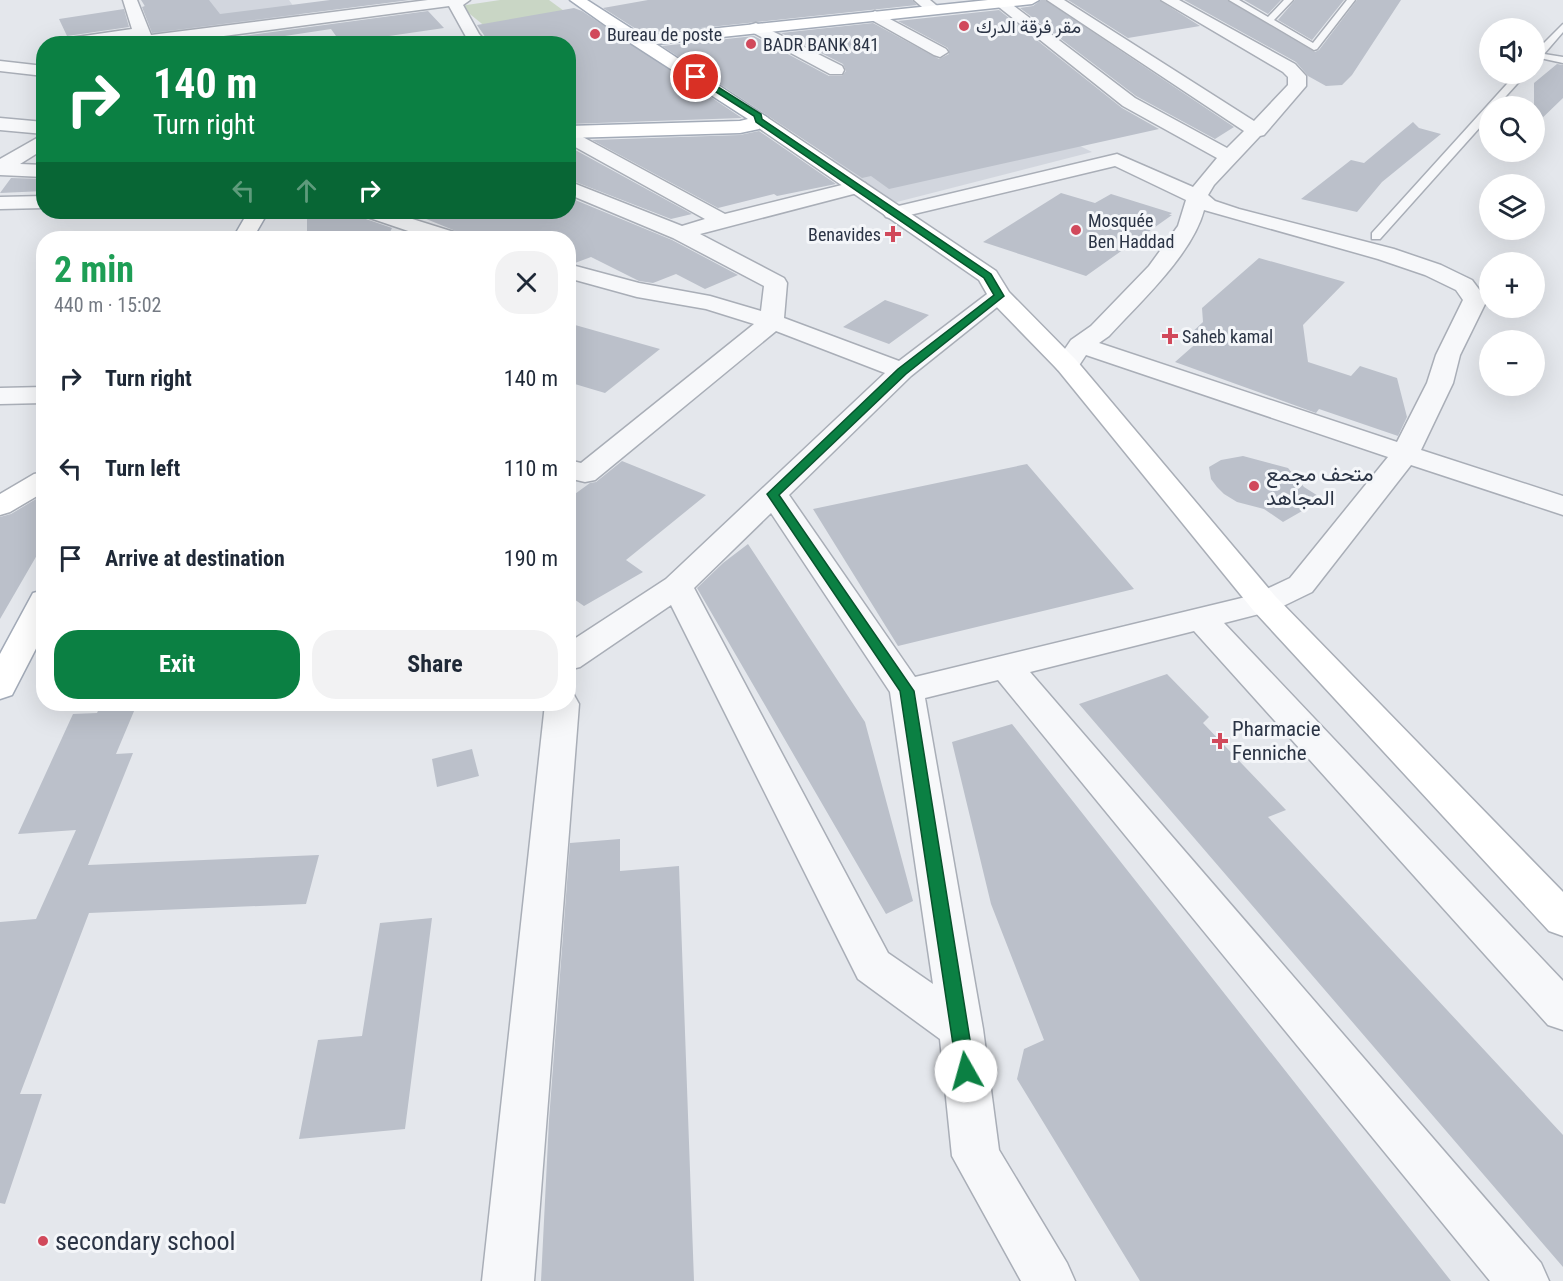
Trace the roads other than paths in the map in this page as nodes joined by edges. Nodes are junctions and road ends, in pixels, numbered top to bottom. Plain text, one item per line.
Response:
1 (130, 0) edge
2 (456, 0) edge
3 (581, 0) edge
4 (921, 0) edge
5 (1032, 0) edge
6 (1054, 0) edge
7 (1168, 0) edge
8 (1233, 0) edge
9 (1289, 0) edge
10 (1351, 0) edge
11 (999, 2) edge
12 (934, 10) junction
13 (875, 16) junction
14 (1269, 21) junction
15 (1563, 27) edge
16 (756, 28) junction
17 (143, 36) edge
18 (168, 36) edge
19 (472, 36) edge
20 (1113, 37) junction
21 (638, 41) junction
22 (1054, 45) junction
23 (1545, 47) edge
24 (940, 52) dead end
25 (1545, 58) edge
26 (1563, 60) edge
27 (0, 66) edge
28 (36, 70) edge
29 (836, 70) dead end
30 (1512, 84) edge
31 (1502, 96) edge
32 (759, 120) junction
33 (1479, 121) edge
34 (0, 124) edge
35 (36, 127) edge
36 (1257, 131) junction
37 (576, 133) edge
38 (576, 138) edge
39 (36, 145) edge
40 (36, 155) edge
41 (18, 156) junction
42 (1231, 158) junction
43 (0, 168) edge
44 (36, 170) edge
45 (858, 187) junction
46 (576, 190) edge
47 (1197, 196) junction
48 (36, 202) edge
49 (0, 203) edge
50 (893, 213) junction
51 (390, 219) edge
52 (723, 221) junction
53 (423, 231) edge
54 (681, 233) junction
55 (1376, 236) dead end
56 (576, 274) edge
57 (999, 296) junction
58 (771, 323) junction
59 (1074, 355) junction
60 (902, 371) junction
61 (36, 394) edge
62 (0, 396) edge
63 (1405, 453) junction
64 (576, 471) edge
65 (36, 485) edge
66 (773, 494) junction
67 (0, 506) edge
68 (1563, 506) edge
69 (676, 586) junction
70 (1264, 603) junction
71 (36, 616) edge
72 (1201, 619) junction
73 (576, 654) edge
74 (1006, 667) junction
75 (0, 687) edge
76 (907, 691) junction
77 (561, 711) edge
78 (1563, 919) edge
79 (1563, 1011) edge
80 (961, 1029) junction
81 (508, 1281) edge
82 (1049, 1281) edge
83 (1523, 1281) edge

1 - 17 street
2 - 18 street
2 - 19 street
3 - 21 main road
4 - 12 street
5 - 11 main road
6 - 20 street
7 - 36 street
8 - 14 lane
9 - 14 lane
10 - 14 lane
11 - 12 main road
11 - 22 street
12 - 13 main road
13 - 16 main road
13 - 24 street
15 - 23 lane
16 - 21 main road
16 - 29 street
20 - 22 street
20 - 36 street
21 - 32 main road
22 - 42 street
25 - 26 lane
27 - 28 street
30 - 31 lane
32 - 37 main road
32 - 45 main road
33 - 55 lane
34 - 35 street
36 - 42 street
38 - 52 street
39 - 41 street
40 - 41 street
41 - 43 street
42 - 47 street
43 - 44 street
45 - 50 main road
45 - 52 street
46 - 54 street
47 - 50 street
47 - 59 street
47 - 63 street
48 - 49 street
50 - 57 main road
51 - 53 street
52 - 54 street
54 - 58 street
56 - 58 street
57 - 59 main road
57 - 60 street
58 - 60 street
58 - 64 street
59 - 63 street
59 - 70 main road
60 - 66 street
61 - 62 street
63 - 68 street
63 - 70 street
65 - 67 main road
66 - 69 street
66 - 76 street
69 - 73 street
69 - 80 street
70 - 72 street
70 - 78 main road
71 - 75 main road
72 - 74 street
72 - 79 street
74 - 76 street
74 - 83 street
76 - 80 street
77 - 81 street
80 - 82 street

